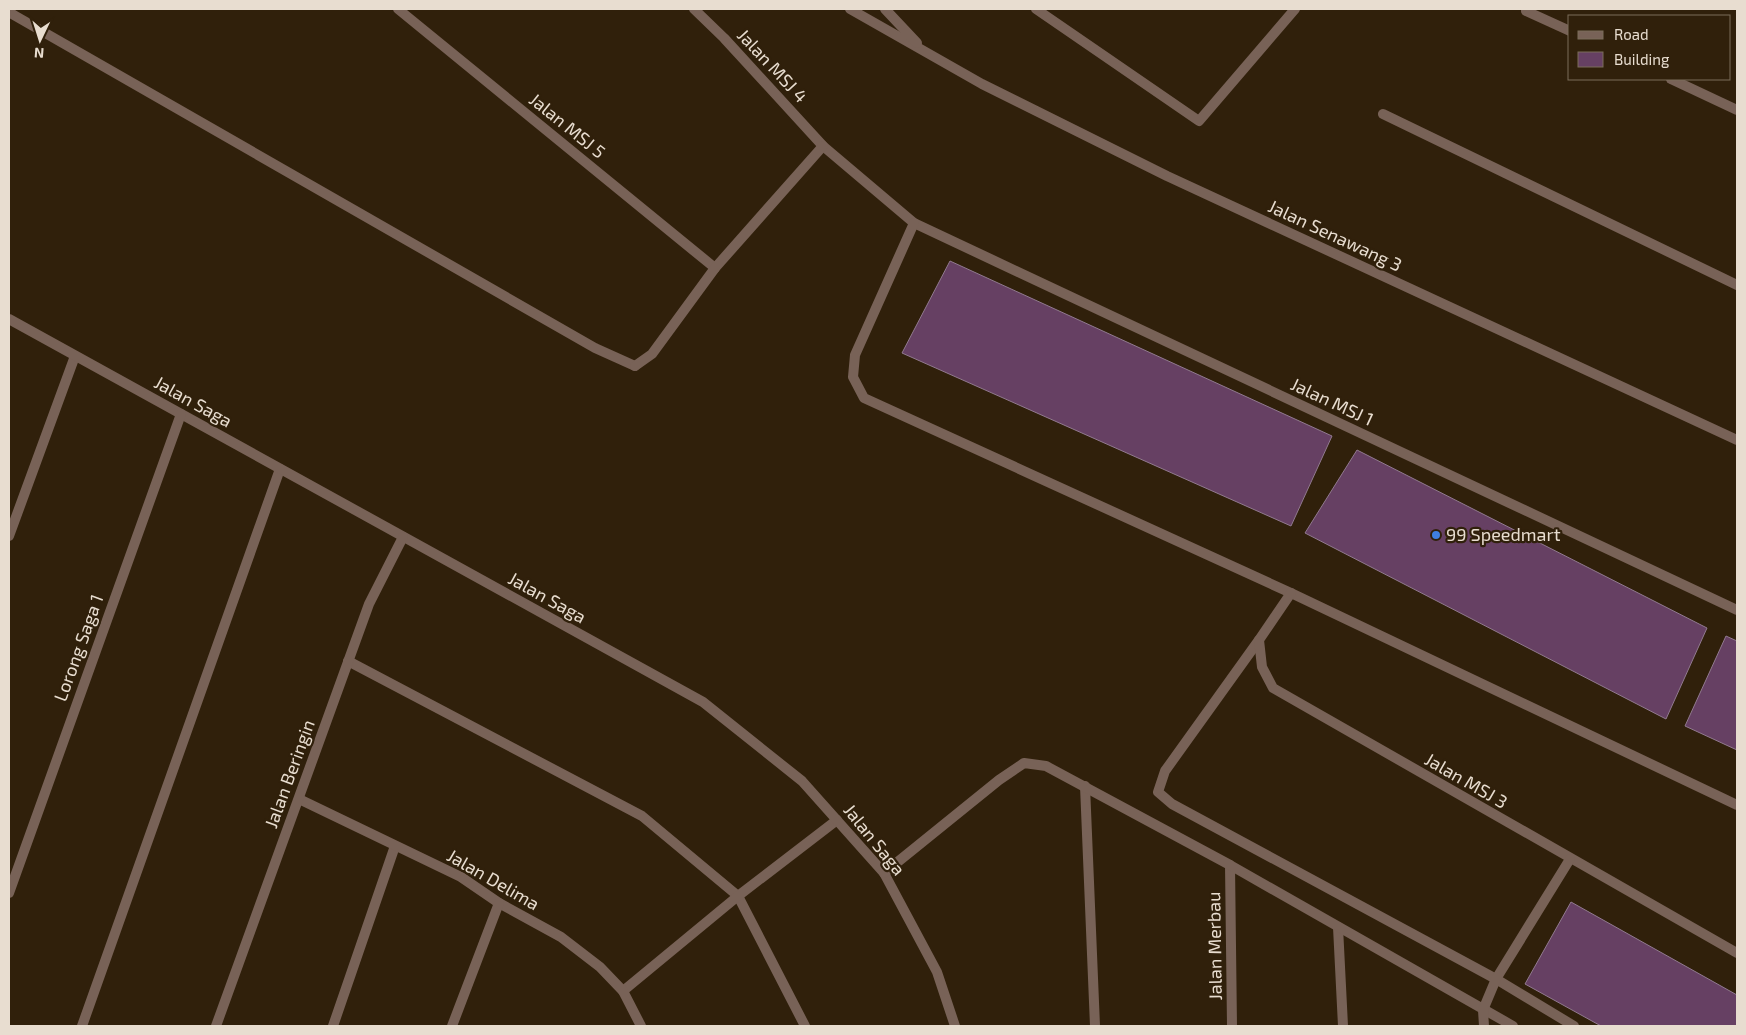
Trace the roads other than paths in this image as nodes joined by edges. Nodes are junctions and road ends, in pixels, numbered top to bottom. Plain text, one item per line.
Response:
1 (9, 9) edge
2 (398, 9) edge
3 (694, 9) edge
4 (850, 9) edge
5 (885, 9) edge
6 (1036, 9) edge
7 (1295, 9) edge
8 (1526, 11) dead end
9 (1568, 30) edge
10 (924, 51) junction
11 (1673, 80) edge
12 (1737, 110) edge
13 (1383, 114) dead end
14 (823, 146) junction
15 (914, 223) junction
16 (715, 268) junction
17 (1737, 285) edge
18 (9, 320) edge
19 (75, 356) junction
20 (180, 414) junction
21 (1737, 440) edge
22 (280, 469) junction
23 (9, 536) edge
24 (403, 537) junction
25 (1291, 593) junction
26 (1737, 610) edge
27 (1259, 640) junction
28 (348, 662) junction
29 (1085, 786) junction
30 (298, 799) junction
31 (1737, 805) edge
32 (837, 820) junction
33 (395, 846) junction
34 (1570, 859) junction
35 (1230, 865) junction
36 (884, 872) junction
37 (9, 893) edge
38 (738, 896) junction
39 (499, 903) junction
40 (1338, 927) junction
41 (1737, 953) edge
42 (1496, 979) junction
43 (623, 991) junction
44 (1484, 1010) junction
45 (82, 1026) edge
46 (216, 1026) edge
47 (333, 1026) edge
48 (452, 1026) edge
49 (641, 1026) edge
50 (805, 1026) edge
51 (955, 1026) edge
52 (1095, 1026) edge
53 (1232, 1026) edge
54 (1343, 1026) edge
55 (1484, 1026) edge
56 (1513, 1026) edge
57 (1574, 1026) edge

1 - 16 street
2 - 16 street, Jalan MSJ 5
3 - 14 street, Jalan MSJ 4
4 - 10 street, Jalan Senawang 3
5 - 10 street, Jalan Senawang 3
6 - 7 street
8 - 9 street
10 - 21 street, Jalan Senawang 3
11 - 12 street
13 - 17 street
14 - 15 street, Jalan MSJ 4
14 - 16 street
15 - 25 street
15 - 26 street, Jalan MSJ 1
18 - 19 street, Jalan Saga
19 - 20 street, Jalan Saga
19 - 23 street
20 - 22 street, Jalan Saga
20 - 37 street, Lorong Saga 1
22 - 24 street, Jalan Saga
22 - 45 street
24 - 28 street, Jalan Beringin
24 - 32 street, Jalan Saga
25 - 27 street
25 - 31 street
27 - 34 street, Jalan MSJ 3
27 - 42 street
28 - 30 street, Jalan Beringin
28 - 38 street
29 - 35 street
29 - 36 street
29 - 52 street
30 - 33 street, Jalan Delima
30 - 46 street, Jalan Beringin
32 - 36 street, Jalan Saga
32 - 38 street
33 - 39 street, Jalan Delima
33 - 47 street
34 - 41 street, Jalan MSJ 3
34 - 42 street
35 - 40 street
35 - 53 street, Jalan Merbau
36 - 51 street, Jalan Saga
38 - 43 street
38 - 50 street
39 - 43 street, Jalan Delima
39 - 48 street
40 - 44 street
40 - 54 street
42 - 44 street
42 - 57 street
43 - 49 street, Jalan Delima
44 - 55 street
44 - 56 street

